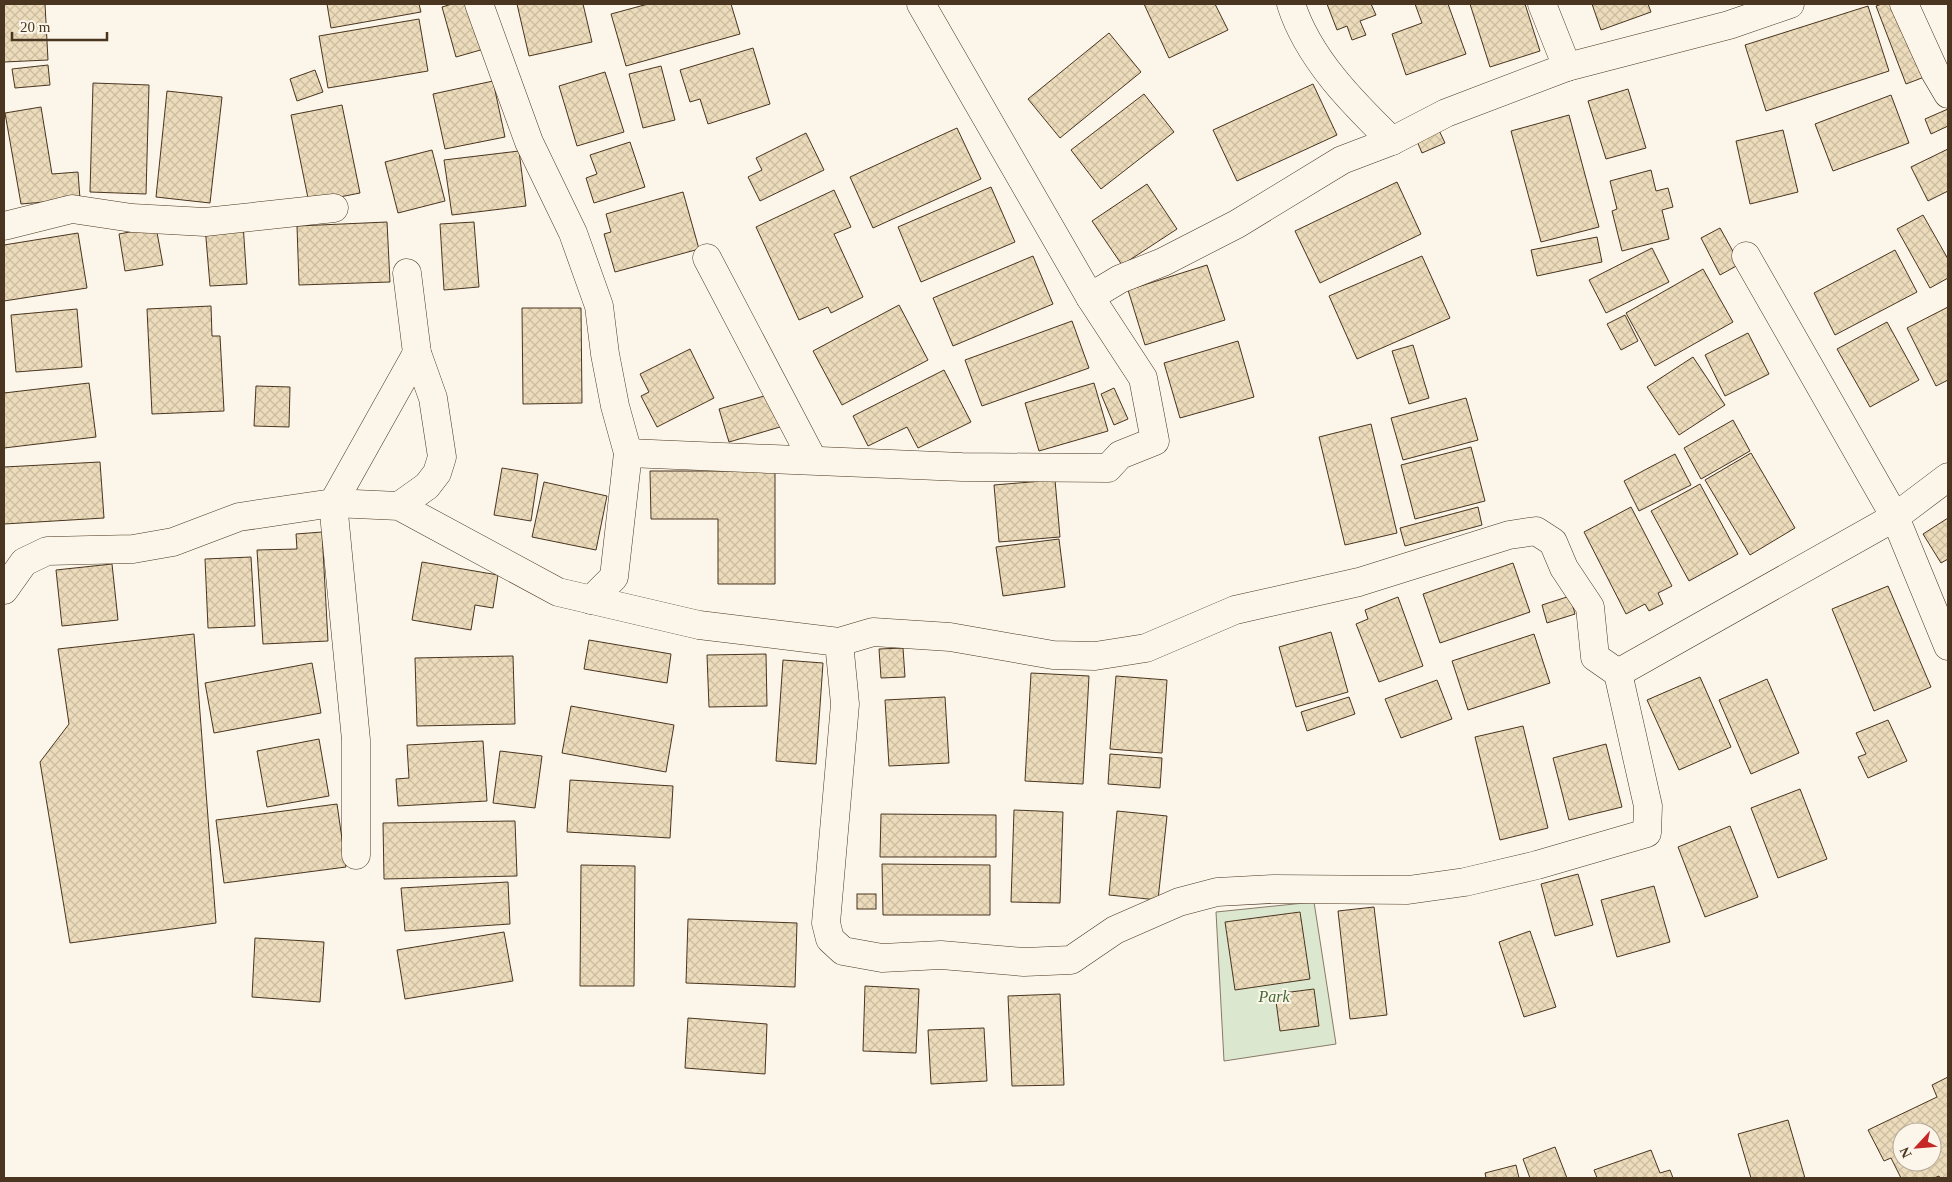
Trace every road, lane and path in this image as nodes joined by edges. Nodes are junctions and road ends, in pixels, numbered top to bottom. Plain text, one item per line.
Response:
1 (479, 4) edge
2 (921, 4) edge
3 (1291, 4) edge
4 (1542, 4) edge
5 (1790, 4) edge
6 (1904, 4) edge
7 (1567, 67) junction
8 (1948, 94) edge
9 (1392, 140) junction
10 (334, 208) dead end
11 (4, 226) edge
12 (1746, 256) dead end
13 (707, 258) dead end
14 (408, 273) dead end
15 (1090, 297) junction
16 (417, 353) junction
17 (628, 453) junction
18 (813, 460) junction
19 (1948, 477) edge
20 (333, 502) junction
21 (399, 506) junction
22 (1894, 517) junction
23 (614, 577) junction
24 (4, 590) edge
25 (558, 592) junction
26 (591, 600) junction
27 (839, 642) junction
28 (1948, 646) edge
29 (1618, 672) junction
30 (356, 855) dead end

1 - 17 street
2 - 15 street
3 - 9 street
4 - 7 street
5 - 7 street
6 - 8 street
7 - 9 street
9 - 15 street
10 - 11 street
12 - 22 street
13 - 18 street
14 - 16 street
15 - 18 street
16 - 20 street
16 - 21 street
17 - 18 street
17 - 23 street
19 - 22 street
20 - 21 street
20 - 24 street
20 - 30 street
21 - 25 street
22 - 28 street
22 - 29 street
23 - 25 street
23 - 26 street
25 - 26 street
26 - 27 street
27 - 29 street
27 - 29 street

